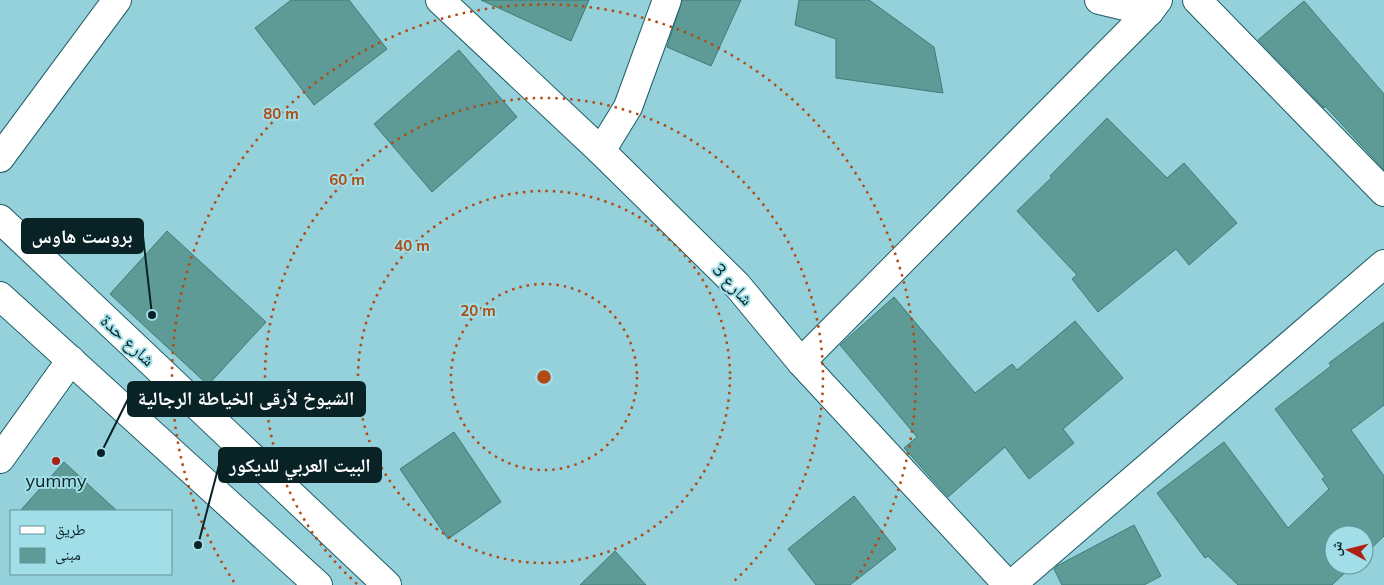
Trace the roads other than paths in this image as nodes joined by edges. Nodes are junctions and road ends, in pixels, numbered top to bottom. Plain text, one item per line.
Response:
1 (117, 0) edge
2 (440, 0) edge
3 (667, 0) edge
4 (1099, 0) edge
5 (1197, 0) edge
6 (1154, 6) edge
7 (601, 151) junction
8 (0, 158) edge
9 (1384, 192) edge
10 (0, 219) edge
11 (1384, 264) edge
12 (0, 296) edge
13 (71, 360) junction
14 (801, 362) junction
15 (0, 459) edge
16 (318, 585) edge
17 (387, 585) edge
18 (1009, 585) edge

1 - 8 street
2 - 7 street, شارع 3
3 - 7 street
4 - 6 street
5 - 9 street
6 - 14 street
7 - 14 street, شارع 3
10 - 17 street, شارع حدة
11 - 18 street
12 - 13 street
13 - 15 street
13 - 16 street
14 - 18 street, شارع 3

